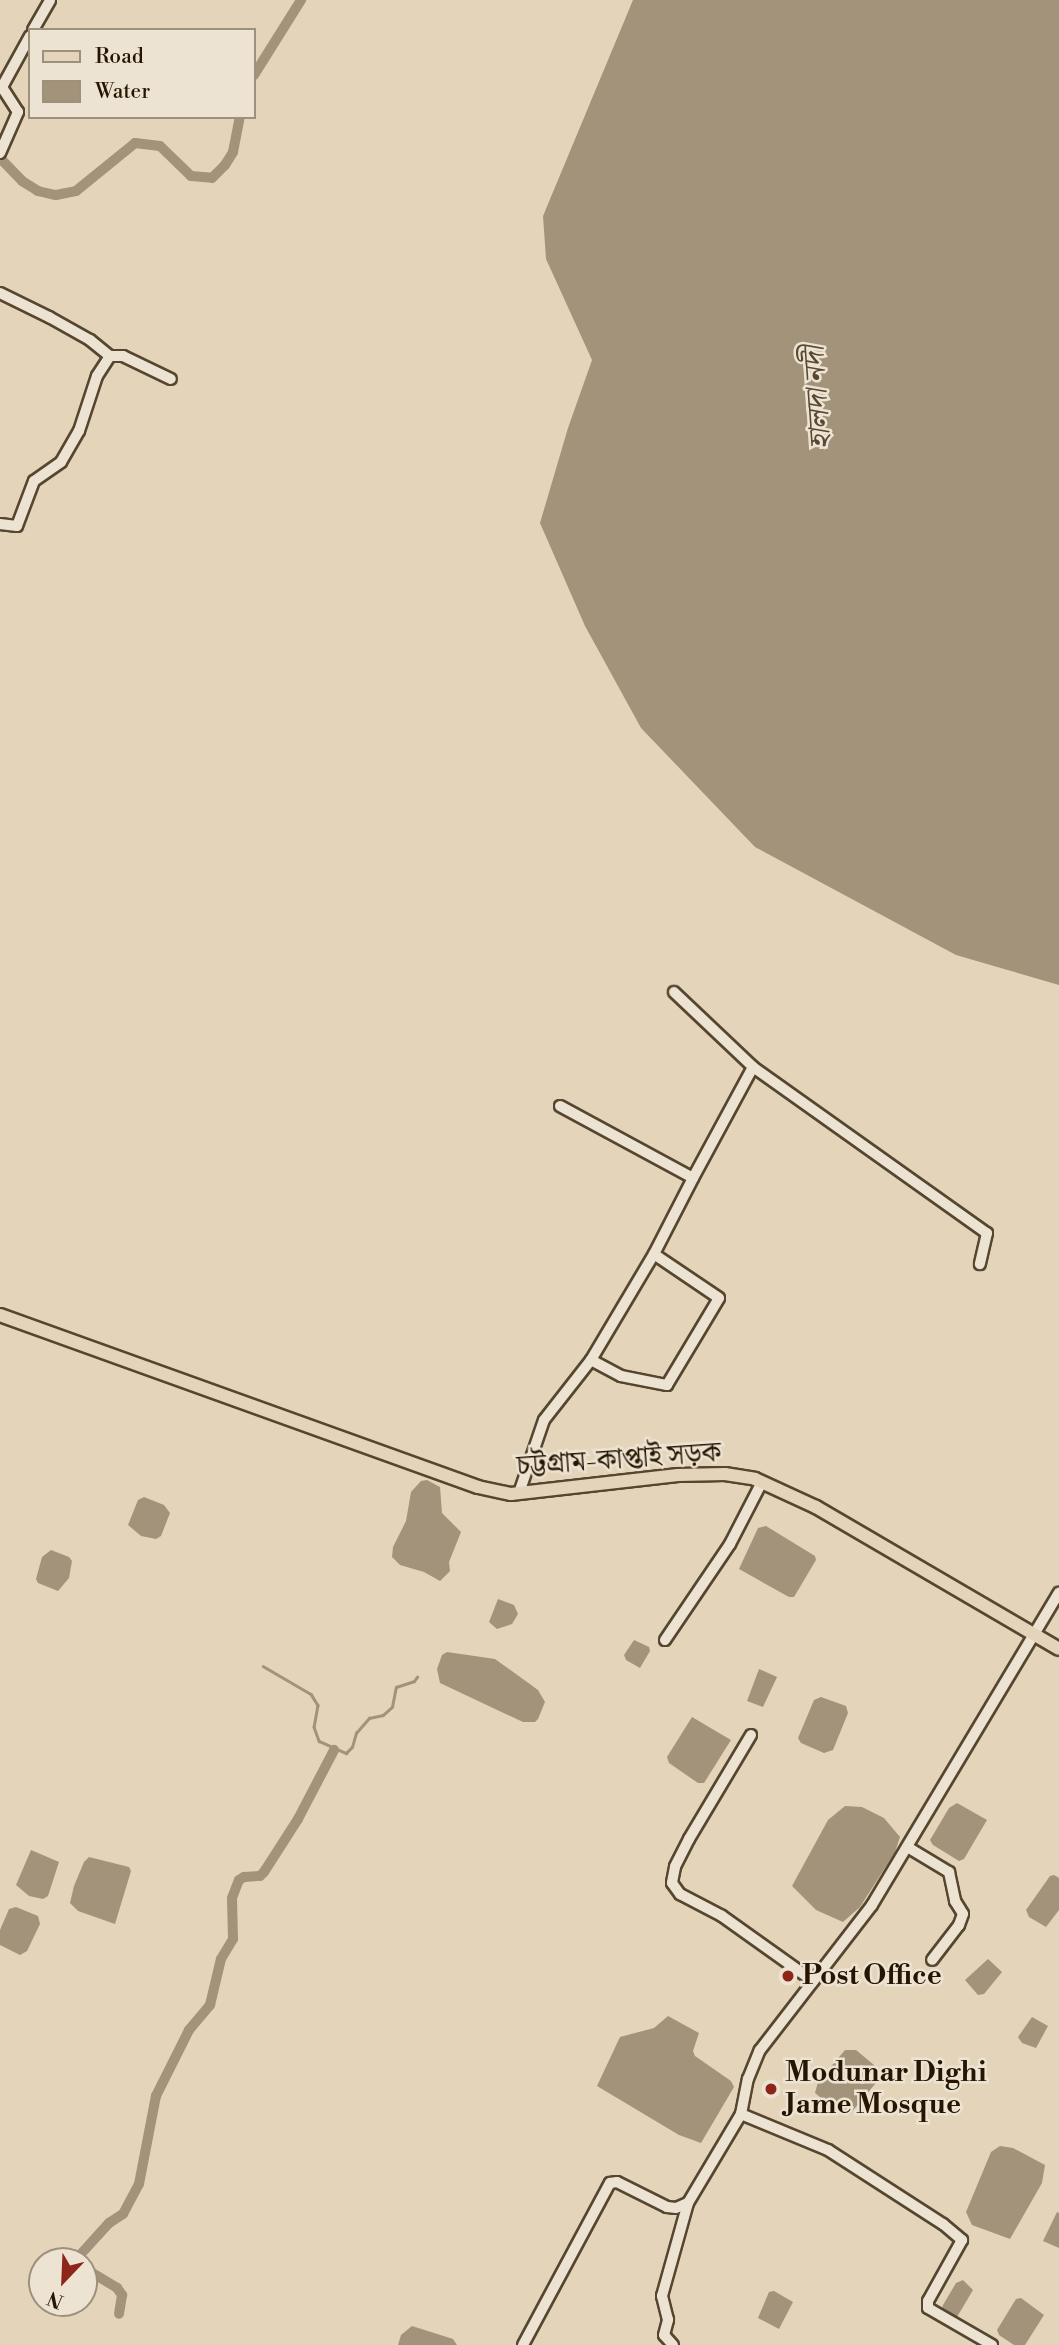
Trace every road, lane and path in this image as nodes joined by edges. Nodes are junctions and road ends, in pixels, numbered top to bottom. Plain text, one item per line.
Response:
1 (50, 0) edge
2 (34, 28) edge
3 (28, 40) edge
4 (1, 150) edge
5 (0, 293) edge
6 (110, 356) junction
7 (171, 379) dead end
8 (0, 524) edge
9 (674, 992) dead end
10 (753, 1067) junction
11 (560, 1106) dead end
12 (693, 1178) junction
13 (654, 1254) junction
14 (980, 1264) dead end
15 (0, 1315) edge
16 (592, 1360) junction
17 (762, 1482) junction
18 (519, 1493) junction
19 (1059, 1593) edge
20 (1034, 1635) junction
21 (665, 1640) dead end
22 (1059, 1649) edge
23 (751, 1734) dead end
24 (909, 1848) junction
25 (932, 1960) dead end
26 (813, 1981) junction
27 (741, 2114) junction
28 (688, 2203) junction
29 (523, 2345) edge
30 (673, 2345) edge
31 (992, 2345) edge

1 - 2 street
3 - 4 street
5 - 6 street
6 - 7 street
6 - 8 street
9 - 10 street
10 - 12 street
10 - 14 street
11 - 12 street
12 - 13 street
13 - 16 street
13 - 16 street
15 - 18 main road, চট্টগ্রাম-কাপ্তাই সড়ক
16 - 18 street
17 - 18 main road, চট্টগ্রাম-কাপ্তাই সড়ক
17 - 20 main road, চট্টগ্রাম-কাপ্তাই সড়ক
17 - 21 street
19 - 20 street
20 - 22 main road, চট্টগ্রাম-কাপ্তাই সড়ক
20 - 24 street
23 - 26 street
24 - 25 street
24 - 26 street
26 - 27 street
27 - 28 street
27 - 31 street
28 - 29 street
28 - 30 street

